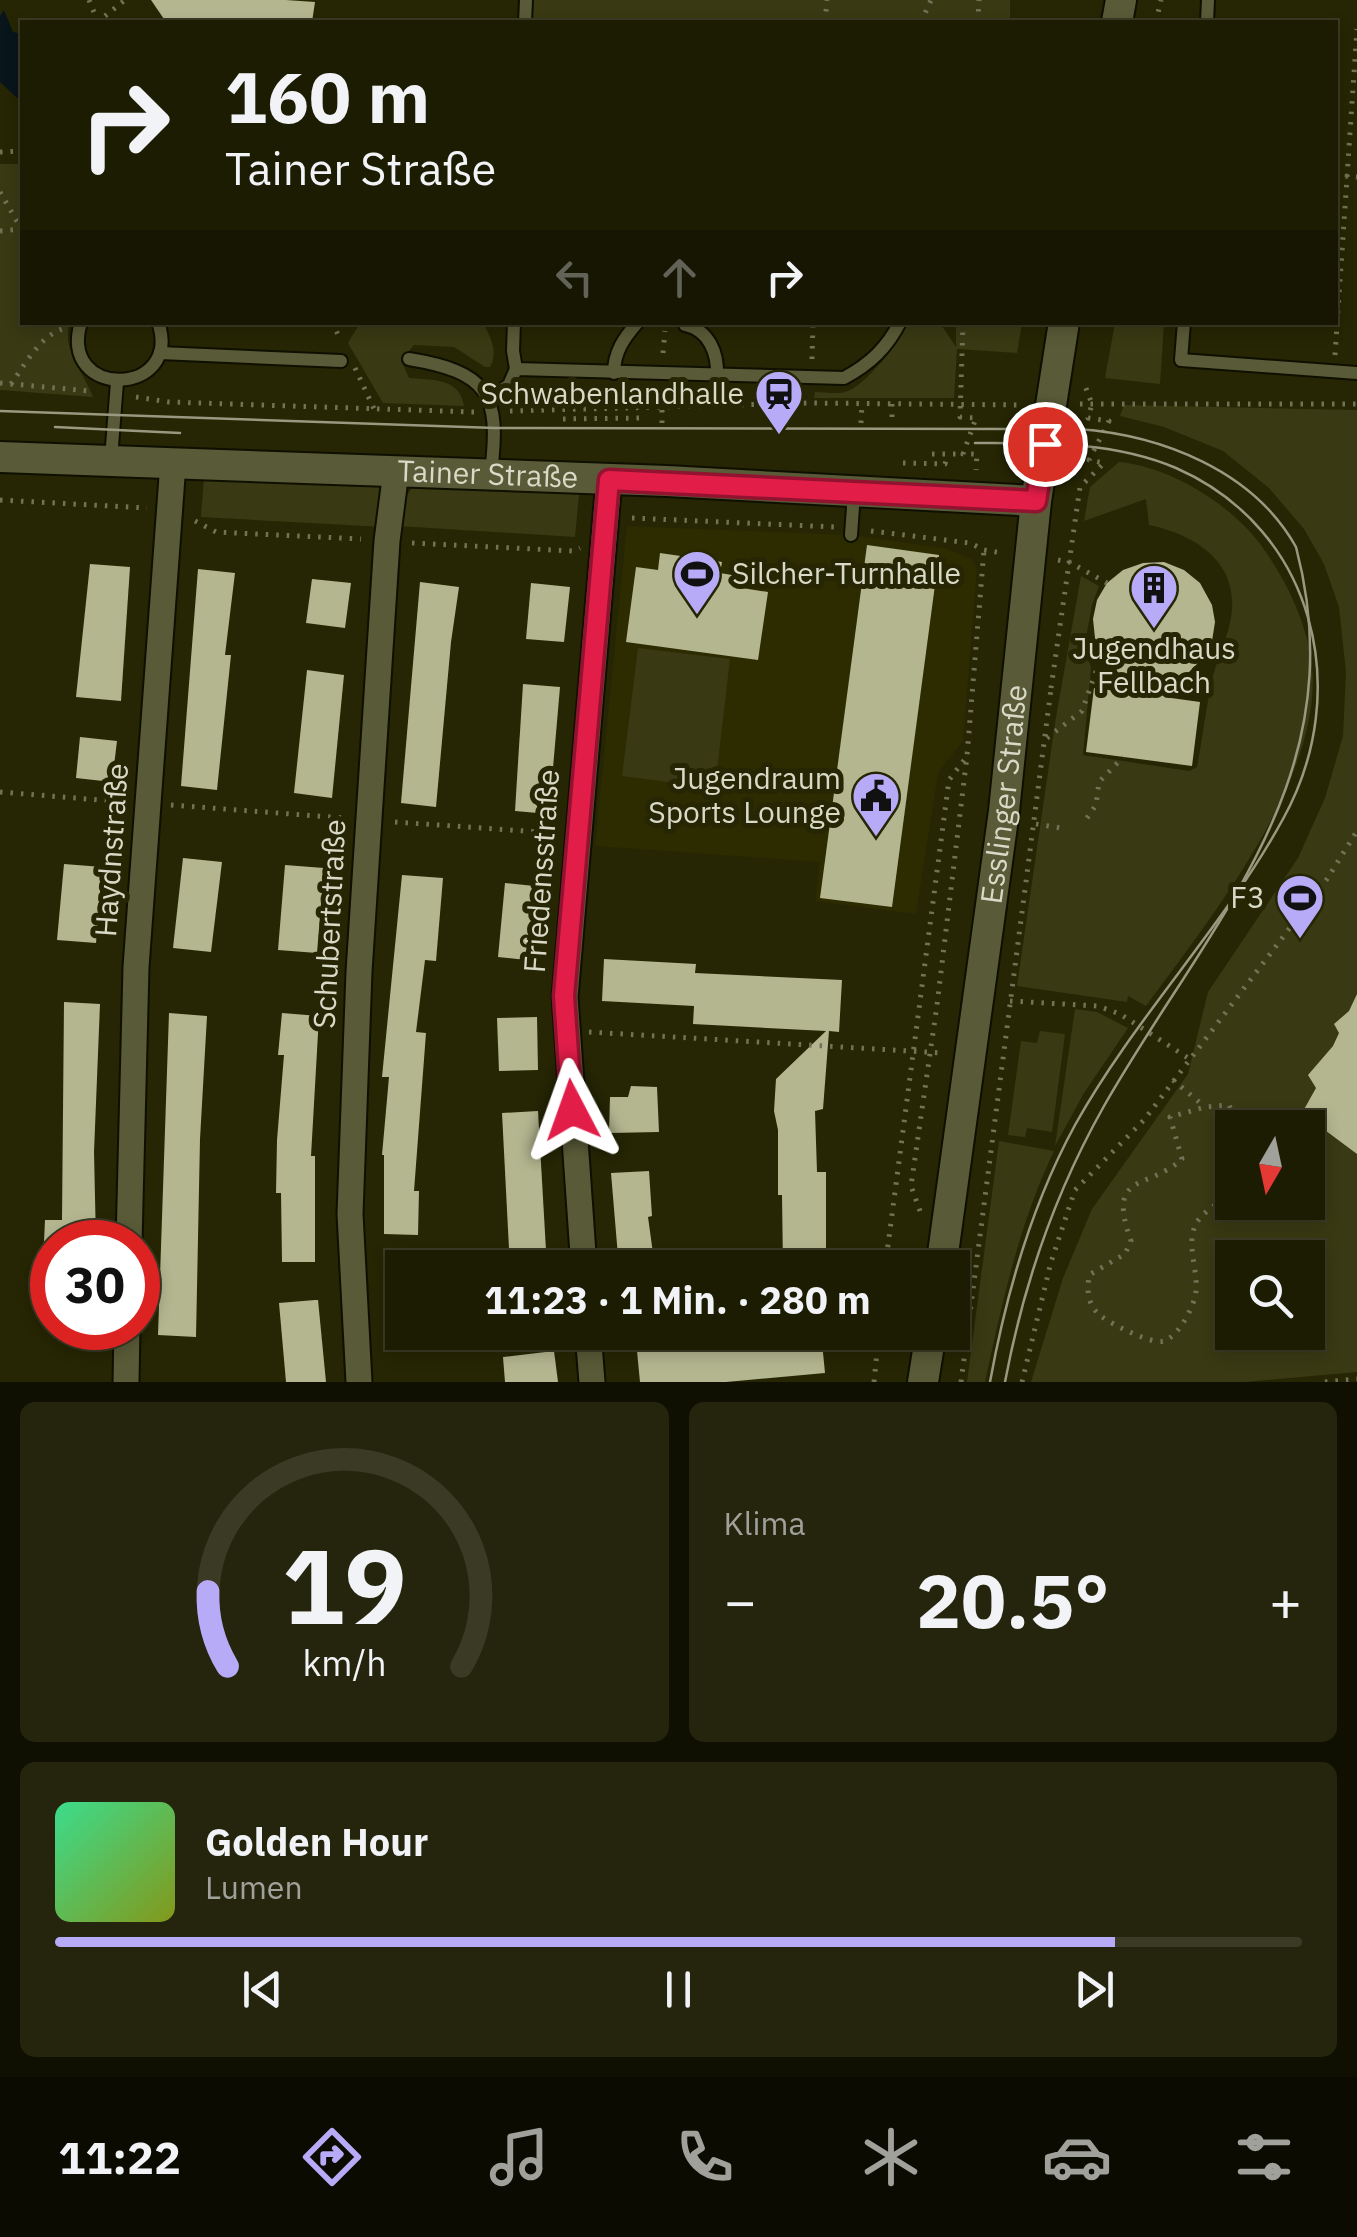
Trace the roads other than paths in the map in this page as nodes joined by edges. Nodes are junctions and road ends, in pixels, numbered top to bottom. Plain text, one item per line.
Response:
1 (81, 325) edge
2 (159, 325) edge
3 (510, 325) edge
4 (636, 325) edge
5 (685, 325) dead end
6 (898, 325) edge
7 (1064, 325) edge
8 (1184, 325) edge
9 (160, 353) junction
10 (409, 359) dead end
11 (342, 361) dead end
12 (516, 370) junction
13 (614, 373) junction
14 (1357, 373) edge
15 (717, 376) junction
16 (117, 388) junction
17 (490, 406) junction
18 (0, 457) edge
19 (111, 462) junction
20 (173, 463) junction
21 (396, 471) junction
22 (490, 475) junction
23 (609, 480) junction
24 (854, 490) junction
25 (1036, 501) junction
26 (851, 532) road end
27 (130, 1220) edge
28 (583, 1250) edge
29 (943, 1250) edge
30 (127, 1350) edge
31 (589, 1350) edge
32 (928, 1350) edge
33 (126, 1382) edge
34 (359, 1382) edge
35 (592, 1382) edge
36 (923, 1382) edge

1 - 16 lane
2 - 9 lane
3 - 12 lane
4 - 13 lane
5 - 15 lane
6 - 15 lane
7 - 25 street, Esslinger Straße
8 - 14 lane
9 - 11 lane
9 - 16 lane
10 - 17 lane
12 - 13 lane
12 - 17 lane
13 - 15 lane
16 - 19 lane
17 - 22 lane
18 - 19 street, Tainer Straße
19 - 20 street, Tainer Straße
20 - 21 street, Tainer Straße
20 - 27 street, Haydnstraße
21 - 22 street, Tainer Straße
21 - 34 street, Schubertstraße
22 - 23 street, Tainer Straße
23 - 24 street, Tainer Straße
23 - 28 street, Friedensstraße
24 - 25 street, Tainer Straße
24 - 26 lane
25 - 29 street, Esslinger Straße
30 - 33 street
31 - 35 street
32 - 36 street

